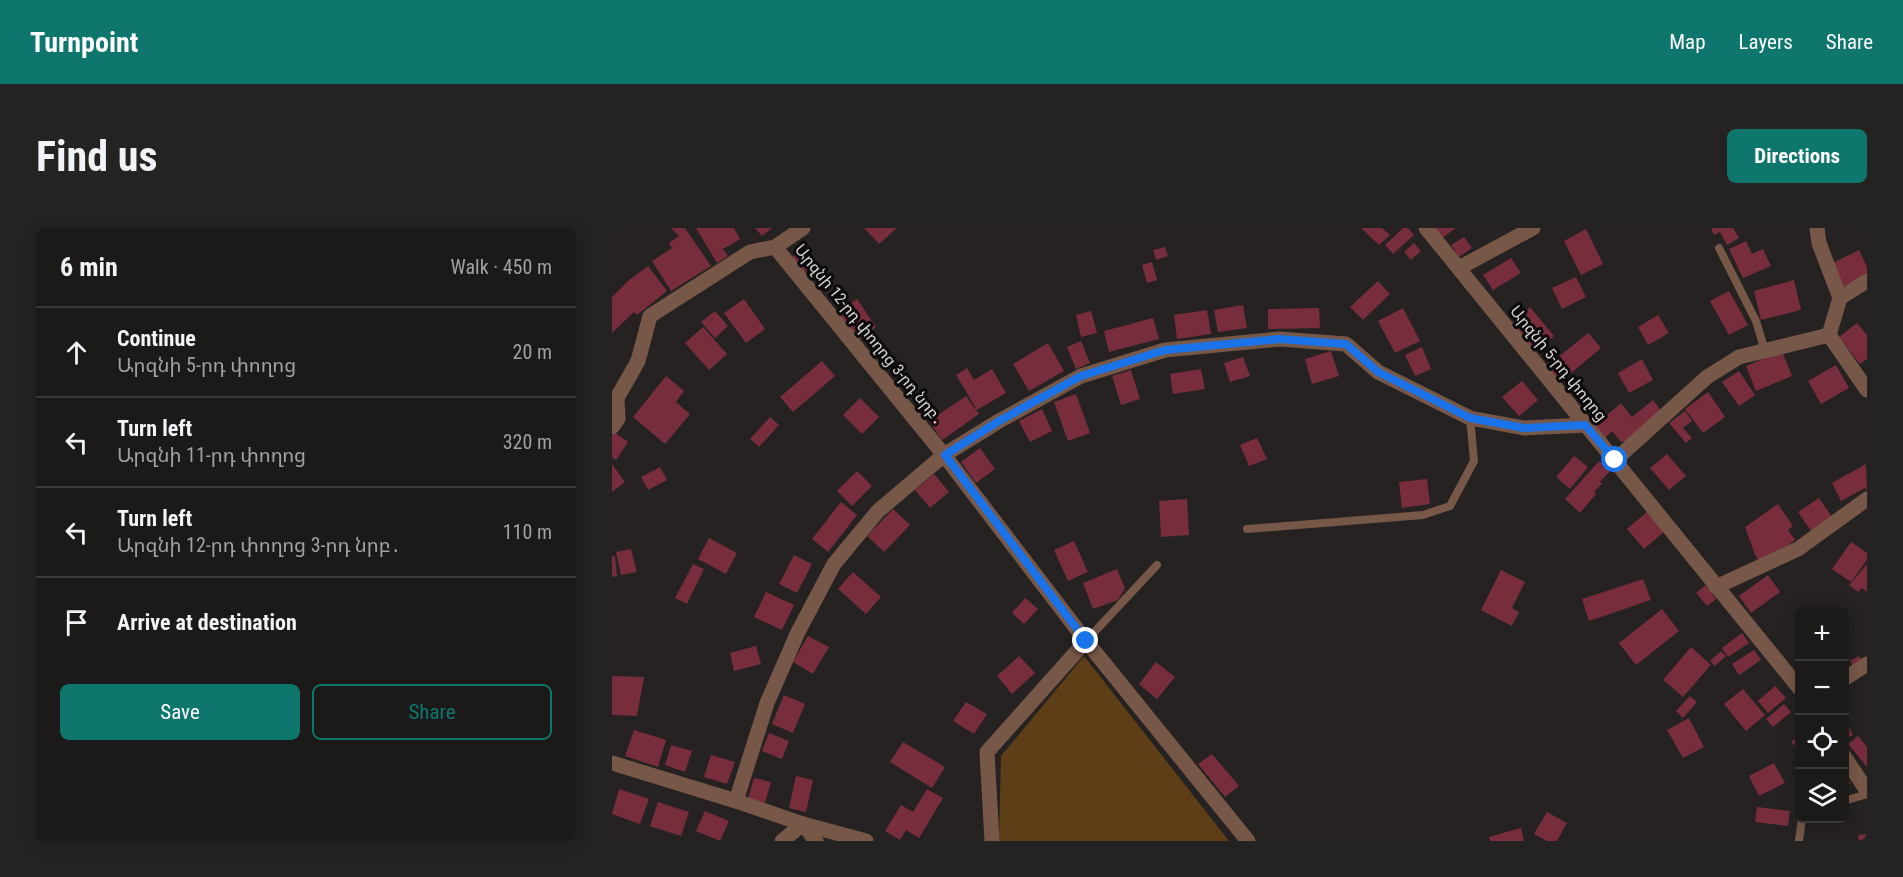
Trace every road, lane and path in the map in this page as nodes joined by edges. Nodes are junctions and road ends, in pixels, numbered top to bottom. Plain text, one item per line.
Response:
1 (802, 228) edge
2 (1426, 228) edge
3 (1533, 228) edge
4 (1817, 228) edge
5 (775, 247) junction
6 (1719, 248) dead end
7 (1459, 268) junction
8 (1867, 281) edge
9 (1840, 298) junction
10 (1829, 335) junction
11 (1765, 351) junction
12 (1867, 390) edge
13 (1470, 418) junction
14 (1585, 425) junction
15 (612, 427) edge
16 (945, 455) junction
17 (1615, 460) junction
18 (1867, 499) edge
19 (1247, 529) dead end
20 (1157, 565) dead end
21 (1716, 587) junction
22 (1086, 641) junction
23 (1867, 664) edge
24 (1849, 676) edge
25 (1795, 683) edge
26 (612, 763) edge
27 (1849, 763) edge
28 (1867, 792) edge
29 (1849, 799) edge
30 (735, 801) junction
31 (1801, 823) edge
32 (802, 824) junction
33 (782, 841) edge
34 (816, 841) edge
35 (866, 841) edge
36 (992, 841) edge
37 (1248, 841) edge
38 (1798, 841) edge

1 - 5 street
2 - 7 street, Արզնի 5-րդ փողոց
3 - 7 street
4 - 9 street
5 - 15 street
5 - 16 street, Արզնի 12-րդ փողոց 3-րդ նրբ․
6 - 11 lane
7 - 14 street, Արզնի 5-րդ փողոց
8 - 9 street
9 - 10 street
10 - 11 street
10 - 12 street
11 - 17 street
13 - 14 street
13 - 16 street
13 - 19 lane
14 - 17 street, Արզնի 5-րդ փողոց
16 - 22 street, Արզնի 12-րդ փողոց 3-րդ նրբ․
16 - 30 street
17 - 21 street, Արզնի 5-րդ փողոց
18 - 21 street
20 - 22 lane
21 - 25 street, Արզնի 5-րդ փողոց
22 - 36 street
22 - 37 street, Արզնի 12-րդ փողոց 3-րդ նրբ․
23 - 24 street
26 - 30 street
27 - 28 street
28 - 29 lane
30 - 32 street
31 - 38 lane
32 - 33 street
32 - 34 street
32 - 35 street

